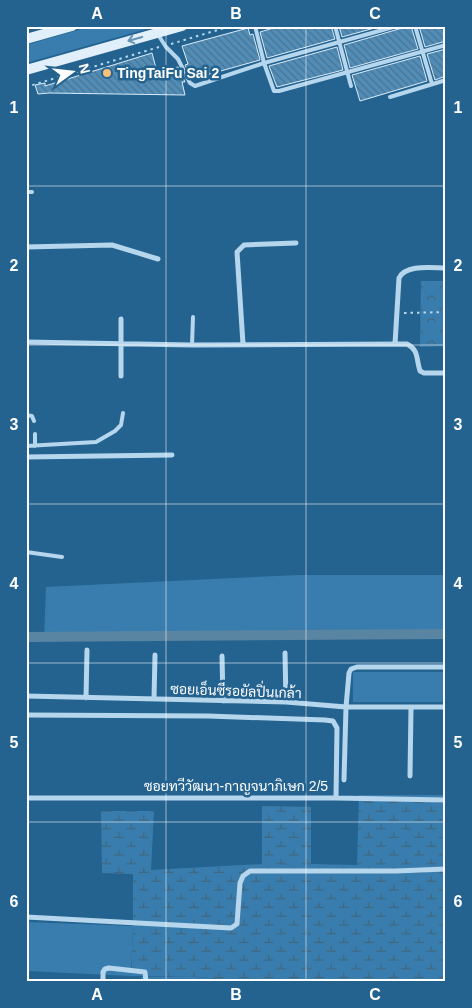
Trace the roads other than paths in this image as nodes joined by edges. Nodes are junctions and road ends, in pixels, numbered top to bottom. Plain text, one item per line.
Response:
1 (72, 26) edge
2 (182, 26) edge
3 (256, 26) edge
4 (335, 26) edge
5 (397, 26) edge
6 (415, 26) edge
7 (157, 33) junction
8 (26, 39) edge
9 (339, 42) junction
10 (446, 46) edge
11 (423, 52) junction
12 (264, 63) junction
13 (26, 70) edge
14 (348, 72) junction
15 (446, 80) edge
16 (432, 84) junction
17 (352, 86) dead end
18 (390, 97) dead end
19 (26, 192) edge
20 (32, 192) dead end
21 (296, 243) dead end
22 (26, 247) edge
23 (158, 259) dead end
24 (446, 268) edge
25 (193, 317) dead end
26 (121, 319) dead end
27 (26, 342) edge
28 (121, 343) junction
29 (243, 344) junction
30 (395, 344) junction
31 (192, 345) junction
32 (446, 373) edge
33 (121, 376) dead end
34 (123, 413) dead end
35 (26, 415) edge
36 (34, 421) dead end
37 (35, 434) dead end
38 (26, 446) edge
39 (35, 446) junction
40 (172, 455) dead end
41 (26, 457) edge
42 (26, 552) edge
43 (62, 557) dead end
44 (87, 650) dead end
45 (285, 653) dead end
46 (155, 655) dead end
47 (222, 656) dead end
48 (446, 667) edge
49 (26, 696) edge
50 (86, 698) junction
51 (154, 699) junction
52 (223, 701) junction
53 (286, 702) junction
54 (346, 707) junction
55 (446, 707) edge
56 (411, 708) junction
57 (26, 715) edge
58 (410, 776) dead end
59 (344, 780) dead end
60 (26, 798) edge
61 (336, 798) junction
62 (446, 800) edge
63 (446, 869) edge
64 (26, 917) edge
65 (103, 982) edge
66 (146, 982) edge

1 - 8 main road
2 - 7 main road
3 - 12 lane
4 - 9 lane
5 - 9 lane
6 - 11 lane
7 - 12 lane
7 -> 13 main road
9 - 12 lane
9 - 14 lane
10 - 11 lane
11 - 14 lane
11 - 16 lane
12 - 14 lane
14 - 17 lane
15 - 16 lane
16 - 18 lane
19 - 20 lane
21 - 29 street
22 - 23 street
24 - 30 street
25 - 31 lane
26 - 28 street
27 - 28 street
28 - 31 street
28 - 33 street
29 - 30 street
29 - 31 street
30 - 32 street
34 - 39 lane
35 - 36 lane
37 - 39 lane
38 - 39 lane
40 - 41 street
42 - 43 lane
44 - 50 street
45 - 53 street
46 - 51 street
47 - 52 street
48 - 54 street
49 - 50 street, ซอยเอ็นซีรอยัลปิ่นเกล้า
50 - 51 street, ซอยเอ็นซีรอยัลปิ่นเกล้า
51 - 52 street, ซอยเอ็นซีรอยัลปิ่นเกล้า
52 - 53 street, ซอยเอ็นซีรอยัลปิ่นเกล้า
53 - 54 street, ซอยเอ็นซีรอยัลปิ่นเกล้า
54 - 56 street, ซอยเอ็นซีรอยัลปิ่นเกล้า
54 - 59 street
55 - 56 street, ซอยเอ็นซีรอยัลปิ่นเกล้า
56 - 58 street
57 - 61 street
60 - 61 street, ซอยทวีวัฒนา-กาญจนาภิเษก 2/5
61 - 62 street, ซอยทวีวัฒนา-กาญจนาภิเษก 2/5
63 - 64 street
65 - 66 street

